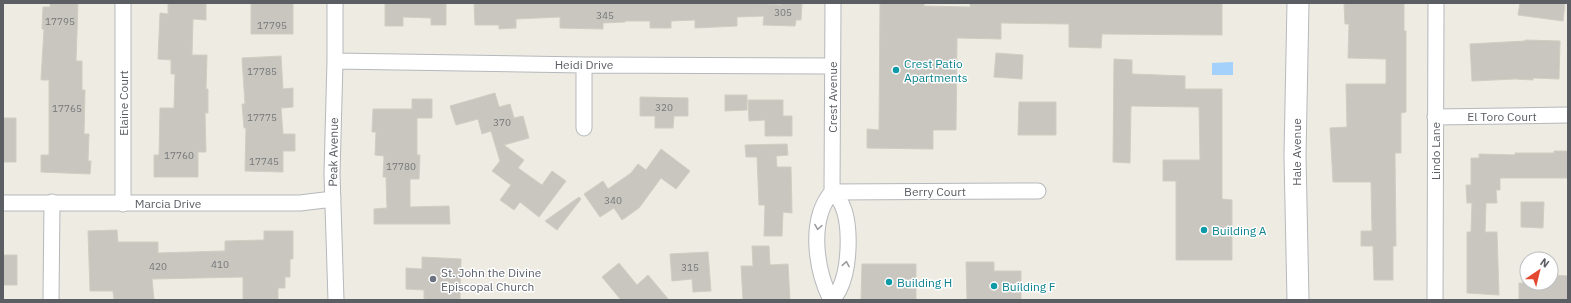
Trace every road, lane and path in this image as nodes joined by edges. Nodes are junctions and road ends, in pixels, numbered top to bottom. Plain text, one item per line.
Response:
1 (123, 3) edge
2 (335, 3) edge
3 (833, 3) edge
4 (1298, 3) edge
5 (1436, 3) edge
6 (335, 61) junction
7 (584, 65) junction
8 (832, 66) junction
9 (1568, 115) edge
10 (1435, 116) junction
11 (584, 128) dead end
12 (1038, 191) dead end
13 (832, 192) junction
14 (333, 199) junction
15 (52, 202) junction
16 (3, 203) edge
17 (123, 204) junction
18 (51, 300) edge
19 (336, 300) edge
20 (831, 300) edge
21 (1298, 300) edge
22 (1435, 300) edge

1 - 17 street, Elaine Court
2 - 6 street, Peak Avenue
3 - 8 street, Crest Avenue
4 - 21 main road, Hale Avenue
5 - 10 street, Lindo Lane
6 - 7 street, Heidi Drive
6 - 14 street, Peak Avenue
7 - 8 street, Heidi Drive
7 - 11 street
8 - 13 street, Crest Avenue
9 - 10 street, El Toro Court
10 - 22 street, Lindo Lane
12 - 13 street, Berry Court
13 -> 20 street, Crest Avenue
20 -> 13 street, Crest Avenue
14 - 17 street, Marcia Drive
14 - 19 street, Peak Avenue
15 - 16 street, Marcia Drive
15 - 17 street, Marcia Drive
15 - 18 street

